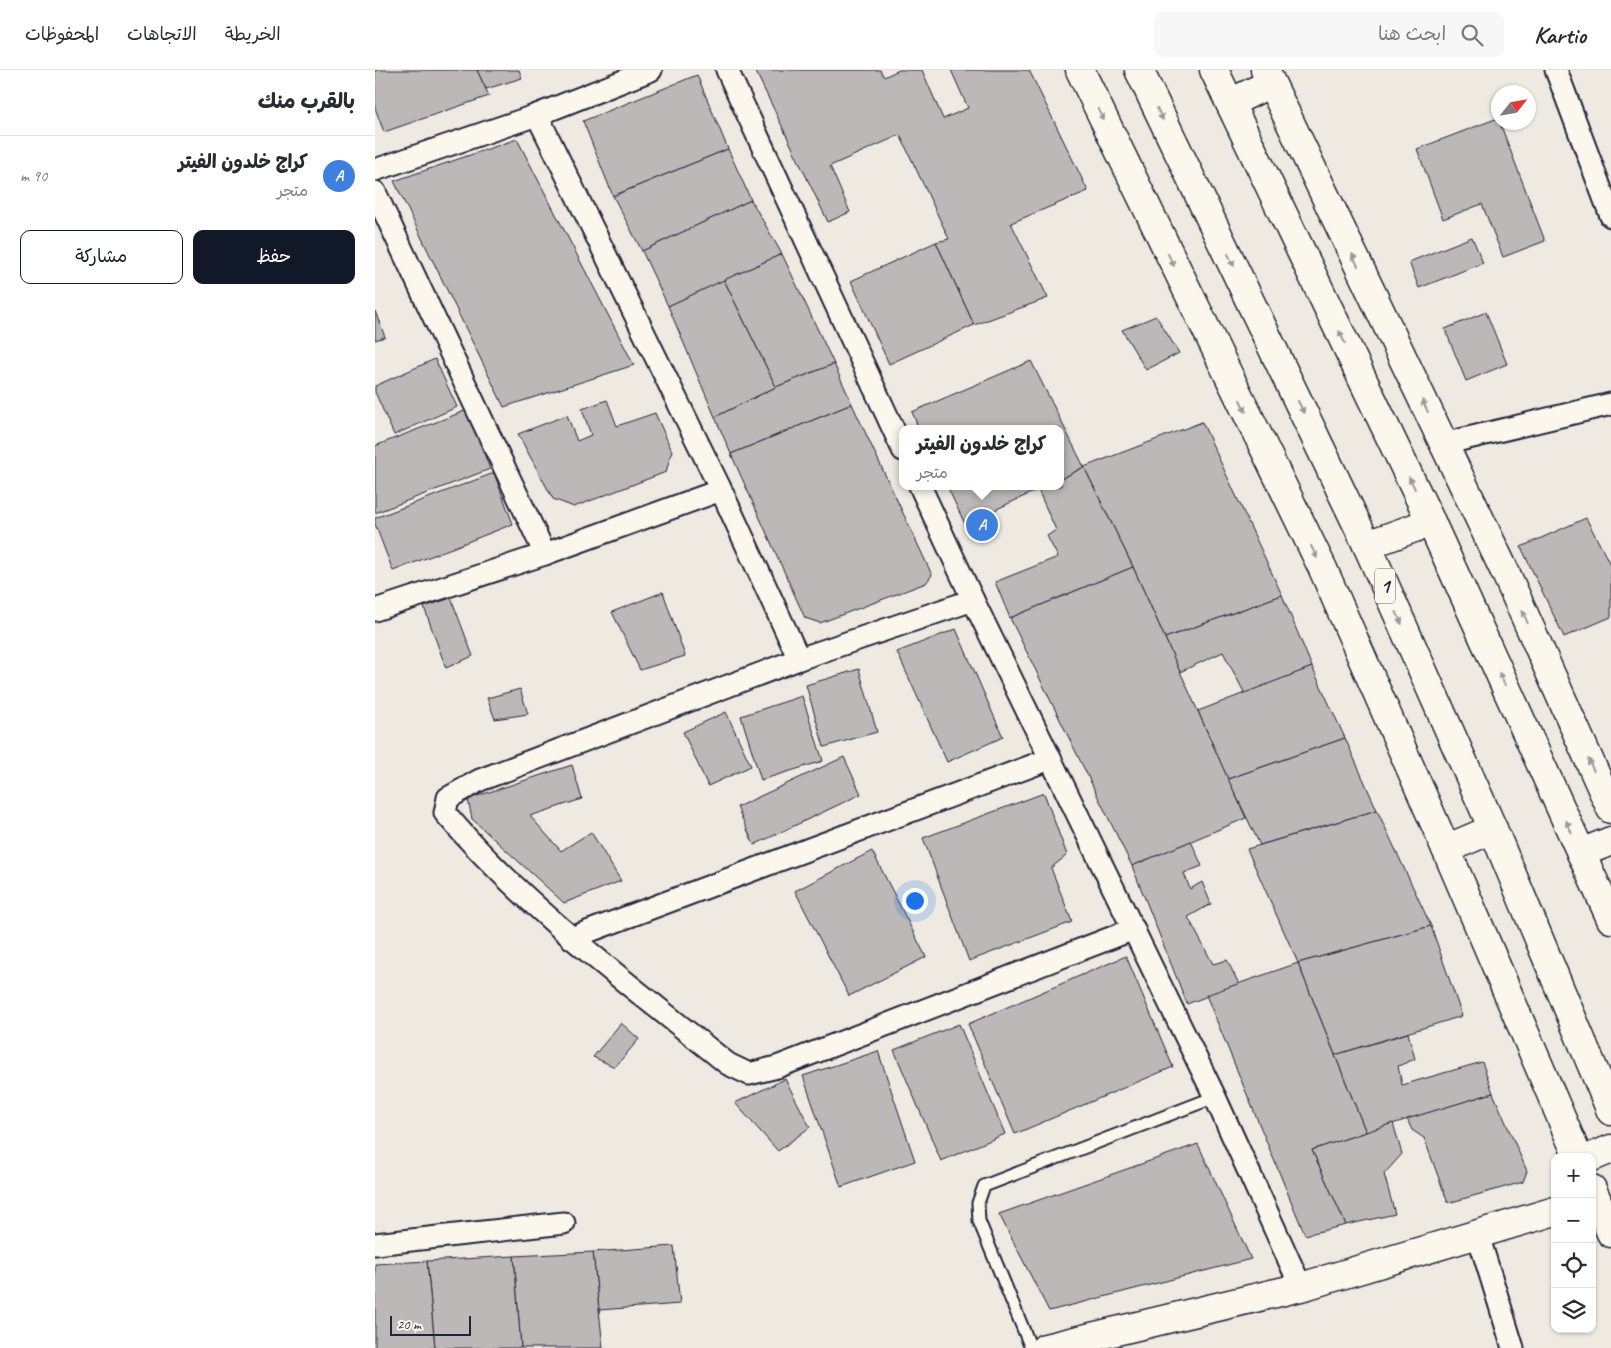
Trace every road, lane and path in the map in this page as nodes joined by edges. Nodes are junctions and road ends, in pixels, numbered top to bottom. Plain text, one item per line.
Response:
1 (651, 70) edge
2 (727, 70) edge
3 (1080, 70) edge
4 (1139, 70) edge
5 (1214, 70) edge
6 (1556, 70) edge
7 (1268, 76) edge
8 (1230, 104) junction
9 (537, 115) junction
10 (375, 170) edge
11 (1605, 182) edge
12 (375, 192) edge
13 (1611, 216) edge
14 (1611, 404) edge
15 (899, 441) edge
16 (1443, 444) junction
17 (721, 490) junction
18 (922, 490) edge
19 (1431, 522) junction
20 (1367, 545) junction
21 (545, 554) junction
22 (973, 600) junction
23 (376, 608) edge
24 (799, 659) junction
25 (1050, 759) junction
26 (1611, 809) edge
27 (1493, 829) junction
28 (1611, 841) edge
29 (1446, 849) junction
30 (1581, 853) junction
31 (1611, 919) edge
32 (1134, 929) junction
33 (571, 938) junction
34 (1215, 1097) junction
35 (1611, 1111) edge
36 (1611, 1149) edge
37 (1576, 1153) edge
38 (1596, 1155) edge
39 (1594, 1198) edge
40 (1551, 1212) edge
41 (565, 1223) dead end
42 (1611, 1232) edge
43 (1478, 1235) junction
44 (375, 1244) edge
45 (1301, 1287) junction
46 (1031, 1348) edge
47 (1045, 1348) edge
48 (1513, 1348) edge

1 - 9 street
2 - 15 street
3 -> 29 main road
4 -> 20 main road, 1
5 - 8 main road
6 - 11 street
7 - 8 main road
16 -> 7 main road
19 -> 8 main road
9 - 10 street
9 - 17 street
11 - 13 street
12 - 21 street
14 - 16 street
26 -> 16 main road
17 - 21 street
17 - 24 street
18 - 22 street
19 - 20 main road
30 -> 19 main road
20 -> 27 main road, 1
21 - 23 street
22 - 24 street
22 - 25 street
24 - 33 street
25 - 32 street
25 - 33 street
27 - 29 main road
27 - 35 main road, 1
28 - 30 main road
29 - 37 main road
30 - 31 main road
32 - 33 street
32 - 34 street
34 - 45 street
34 - 46 lane
36 - 38 main road
39 - 42 main road
40 - 43 main road
41 - 44 street
43 - 45 main road
43 - 48 street
45 - 47 main road

